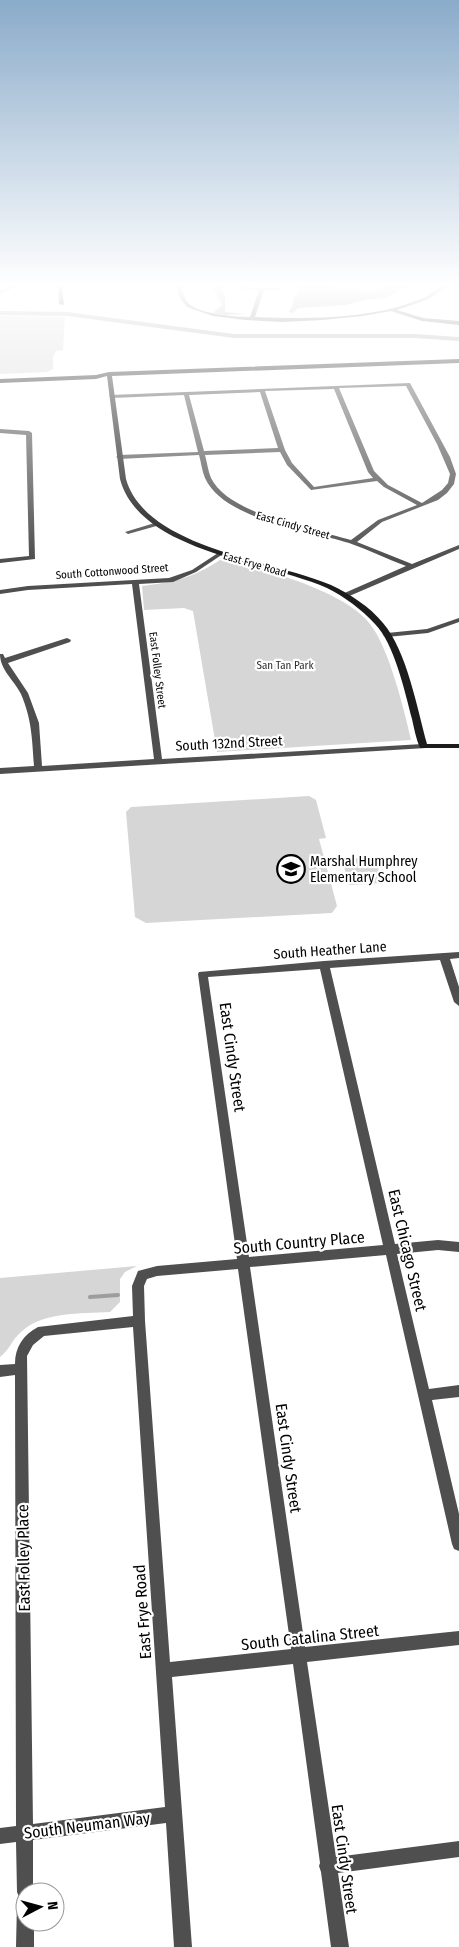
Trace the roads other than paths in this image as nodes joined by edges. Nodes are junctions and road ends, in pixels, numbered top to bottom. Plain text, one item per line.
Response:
1 (50, 377) edge
2 (110, 377) edge
3 (0, 381) edge
4 (336, 387) junction
5 (262, 390) junction
6 (186, 393) junction
7 (112, 396) junction
8 (0, 431) edge
9 (282, 450) junction
10 (201, 453) junction
11 (120, 457) junction
12 (377, 478) junction
13 (422, 505) junction
14 (158, 524) junction
15 (128, 532) dead end
16 (352, 542) junction
17 (459, 547) edge
18 (220, 554) junction
19 (0, 561) edge
20 (414, 567) junction
21 (135, 581) junction
22 (0, 592) edge
23 (344, 595) junction
24 (459, 620) edge
25 (387, 635) junction
26 (67, 640) dead end
27 (2, 659) edge
28 (423, 746) junction
29 (459, 746) edge
30 (158, 761) junction
31 (38, 769) junction
32 (0, 771) edge
33 (459, 955) edge
34 (444, 956) junction
35 (324, 964) junction
36 (203, 974) joint
37 (459, 1002) edge
38 (459, 1246) edge
39 (392, 1250) junction
40 (245, 1263) junction
41 (142, 1275) joint
42 (139, 1321) junction
43 (21, 1369) junction
44 (0, 1371) edge
45 (459, 1391) edge
46 (424, 1395) junction
47 (459, 1544) edge
48 (459, 1638) edge
49 (299, 1655) junction
50 (164, 1670) junction
51 (174, 1814) junction
52 (26, 1833) junction
53 (0, 1836) edge
54 (459, 1849) edge
55 (327, 1866) junction
56 (25, 1882) edge
57 (25, 1932) edge
58 (25, 1947) edge
59 (183, 1947) edge
60 (340, 1947) edge

1 - 3 street
2 - 7 street, East Frye Road
4 - 5 street
4 - 12 street
4 - 13 street
5 - 6 street
5 - 9 street
6 - 7 street
6 - 10 street, East Cindy Street
7 - 11 street, East Frye Road
8 - 19 street
9 - 10 street
9 - 12 street
10 - 11 street
10 - 16 street, East Cindy Street
11 - 14 street, East Frye Road
12 - 13 street
13 - 16 street
14 - 15 street
14 - 18 street, East Frye Road
16 - 20 street, East Cindy Street
17 - 20 street
18 - 21 street, South Cottonwood Street
18 - 23 street, East Frye Road
20 - 23 street
21 - 22 street, South Cottonwood Street
21 - 30 street, East Folley Street
23 - 25 street, East Frye Road
24 - 25 street
25 - 28 street, East Frye Road
26 - 27 street
27 - 31 street
28 - 29 street, South 132nd Street
28 - 30 street, South 132nd Street
30 - 31 street, South 132nd Street
31 - 32 street, South 132nd Street
33 - 34 street, South Heather Lane
34 - 35 street, South Heather Lane
34 - 37 street
35 - 36 street, South Heather Lane
35 - 39 street, East Chicago Street
36 - 40 street, East Cindy Street
38 - 39 street, South Country Place
39 - 40 street, South Country Place
39 - 46 street, East Chicago Street
40 - 41 street, South Country Place
40 - 49 street, East Cindy Street
41 - 42 street, East Frye Road
42 - 43 street, East Folley Place
42 - 50 street, East Frye Road
43 - 44 street
43 - 52 street, East Folley Place
45 - 46 street
46 - 47 street, East Chicago Street
48 - 49 street, South Catalina Street
49 - 50 street, South Catalina Street
49 - 55 street, East Cindy Street
50 - 51 street, East Frye Road
51 - 52 street, South Neuman Way
51 - 59 street, East Frye Road
52 - 53 street, South Neuman Way
52 - 56 street, East Folley Place
54 - 55 street
55 - 60 street, East Cindy Street
57 - 58 street

